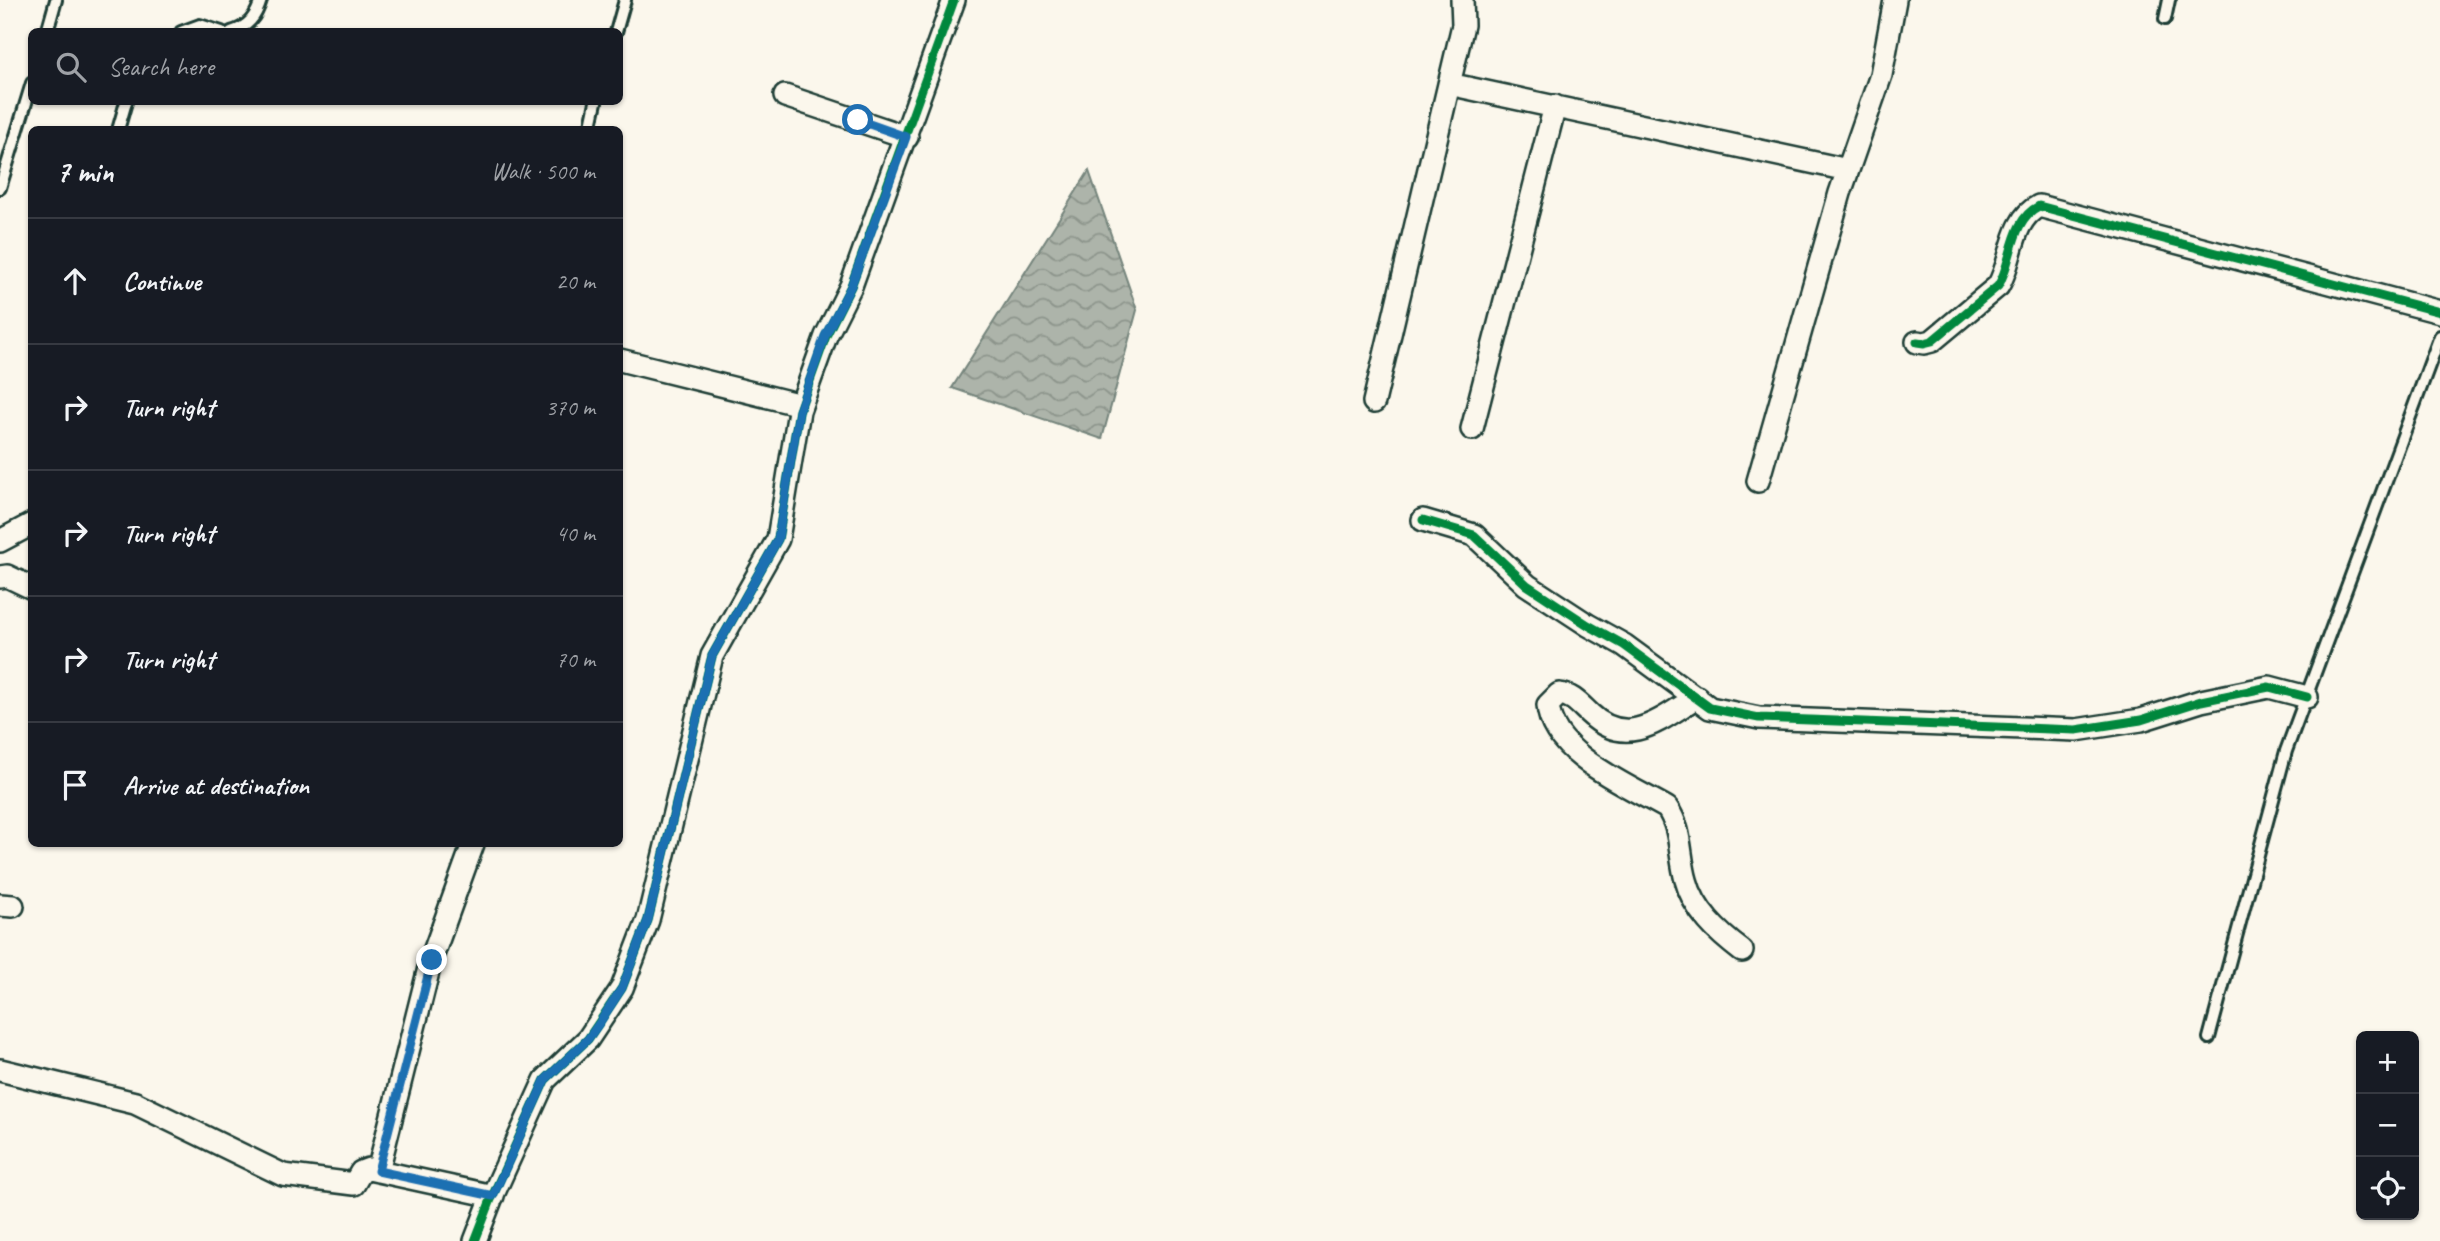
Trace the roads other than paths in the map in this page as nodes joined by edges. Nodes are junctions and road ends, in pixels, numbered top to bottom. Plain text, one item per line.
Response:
1 (56, 0) edge
2 (261, 0) edge
3 (625, 0) edge
4 (954, 0) edge
5 (1462, 0) edge
6 (1895, 0) edge
7 (2169, 0) edge
8 (2165, 19) dead end
9 (48, 28) edge
10 (192, 28) edge
11 (209, 28) edge
12 (240, 28) edge
13 (617, 28) edge
14 (1449, 83) junction
15 (28, 96) edge
16 (785, 96) dead end
17 (125, 105) edge
18 (595, 105) edge
19 (1555, 106) junction
20 (119, 126) edge
21 (591, 126) edge
22 (906, 137) junction
23 (1848, 170) junction
24 (0, 188) edge
25 (2440, 312) edge
26 (2440, 335) edge
27 (1917, 342) dead end
28 (623, 361) edge
29 (1374, 402) dead end
30 (801, 405) junction
31 (1472, 429) dead end
32 (1758, 481) dead end
33 (1423, 520) dead end
34 (28, 526) edge
35 (0, 541) edge
36 (0, 577) edge
37 (28, 586) edge
38 (1697, 697) junction
39 (2307, 697) junction
40 (472, 847) edge
41 (1742, 951) dead end
42 (2208, 1038) dead end
43 (0, 1070) edge
44 (378, 1171) junction
45 (493, 1196) junction
46 (475, 1241) edge

1 - 9 lane
2 - 12 lane
3 - 13 lane
4 - 22 street
5 - 14 street
6 - 23 street
7 - 8 lane
10 - 11 lane
14 - 19 street
14 - 29 street
15 - 24 lane
16 - 22 street
17 - 20 lane
18 - 21 lane
19 - 23 street
19 - 31 street
22 - 30 street
23 - 32 street
25 - 27 street
26 - 39 lane
28 - 30 street
30 - 45 street
33 - 38 street
34 - 35 street
36 - 37 street
38 - 39 street
38 - 41 street
39 - 42 lane
40 - 44 street
43 - 44 street
44 - 45 street
45 - 46 street

